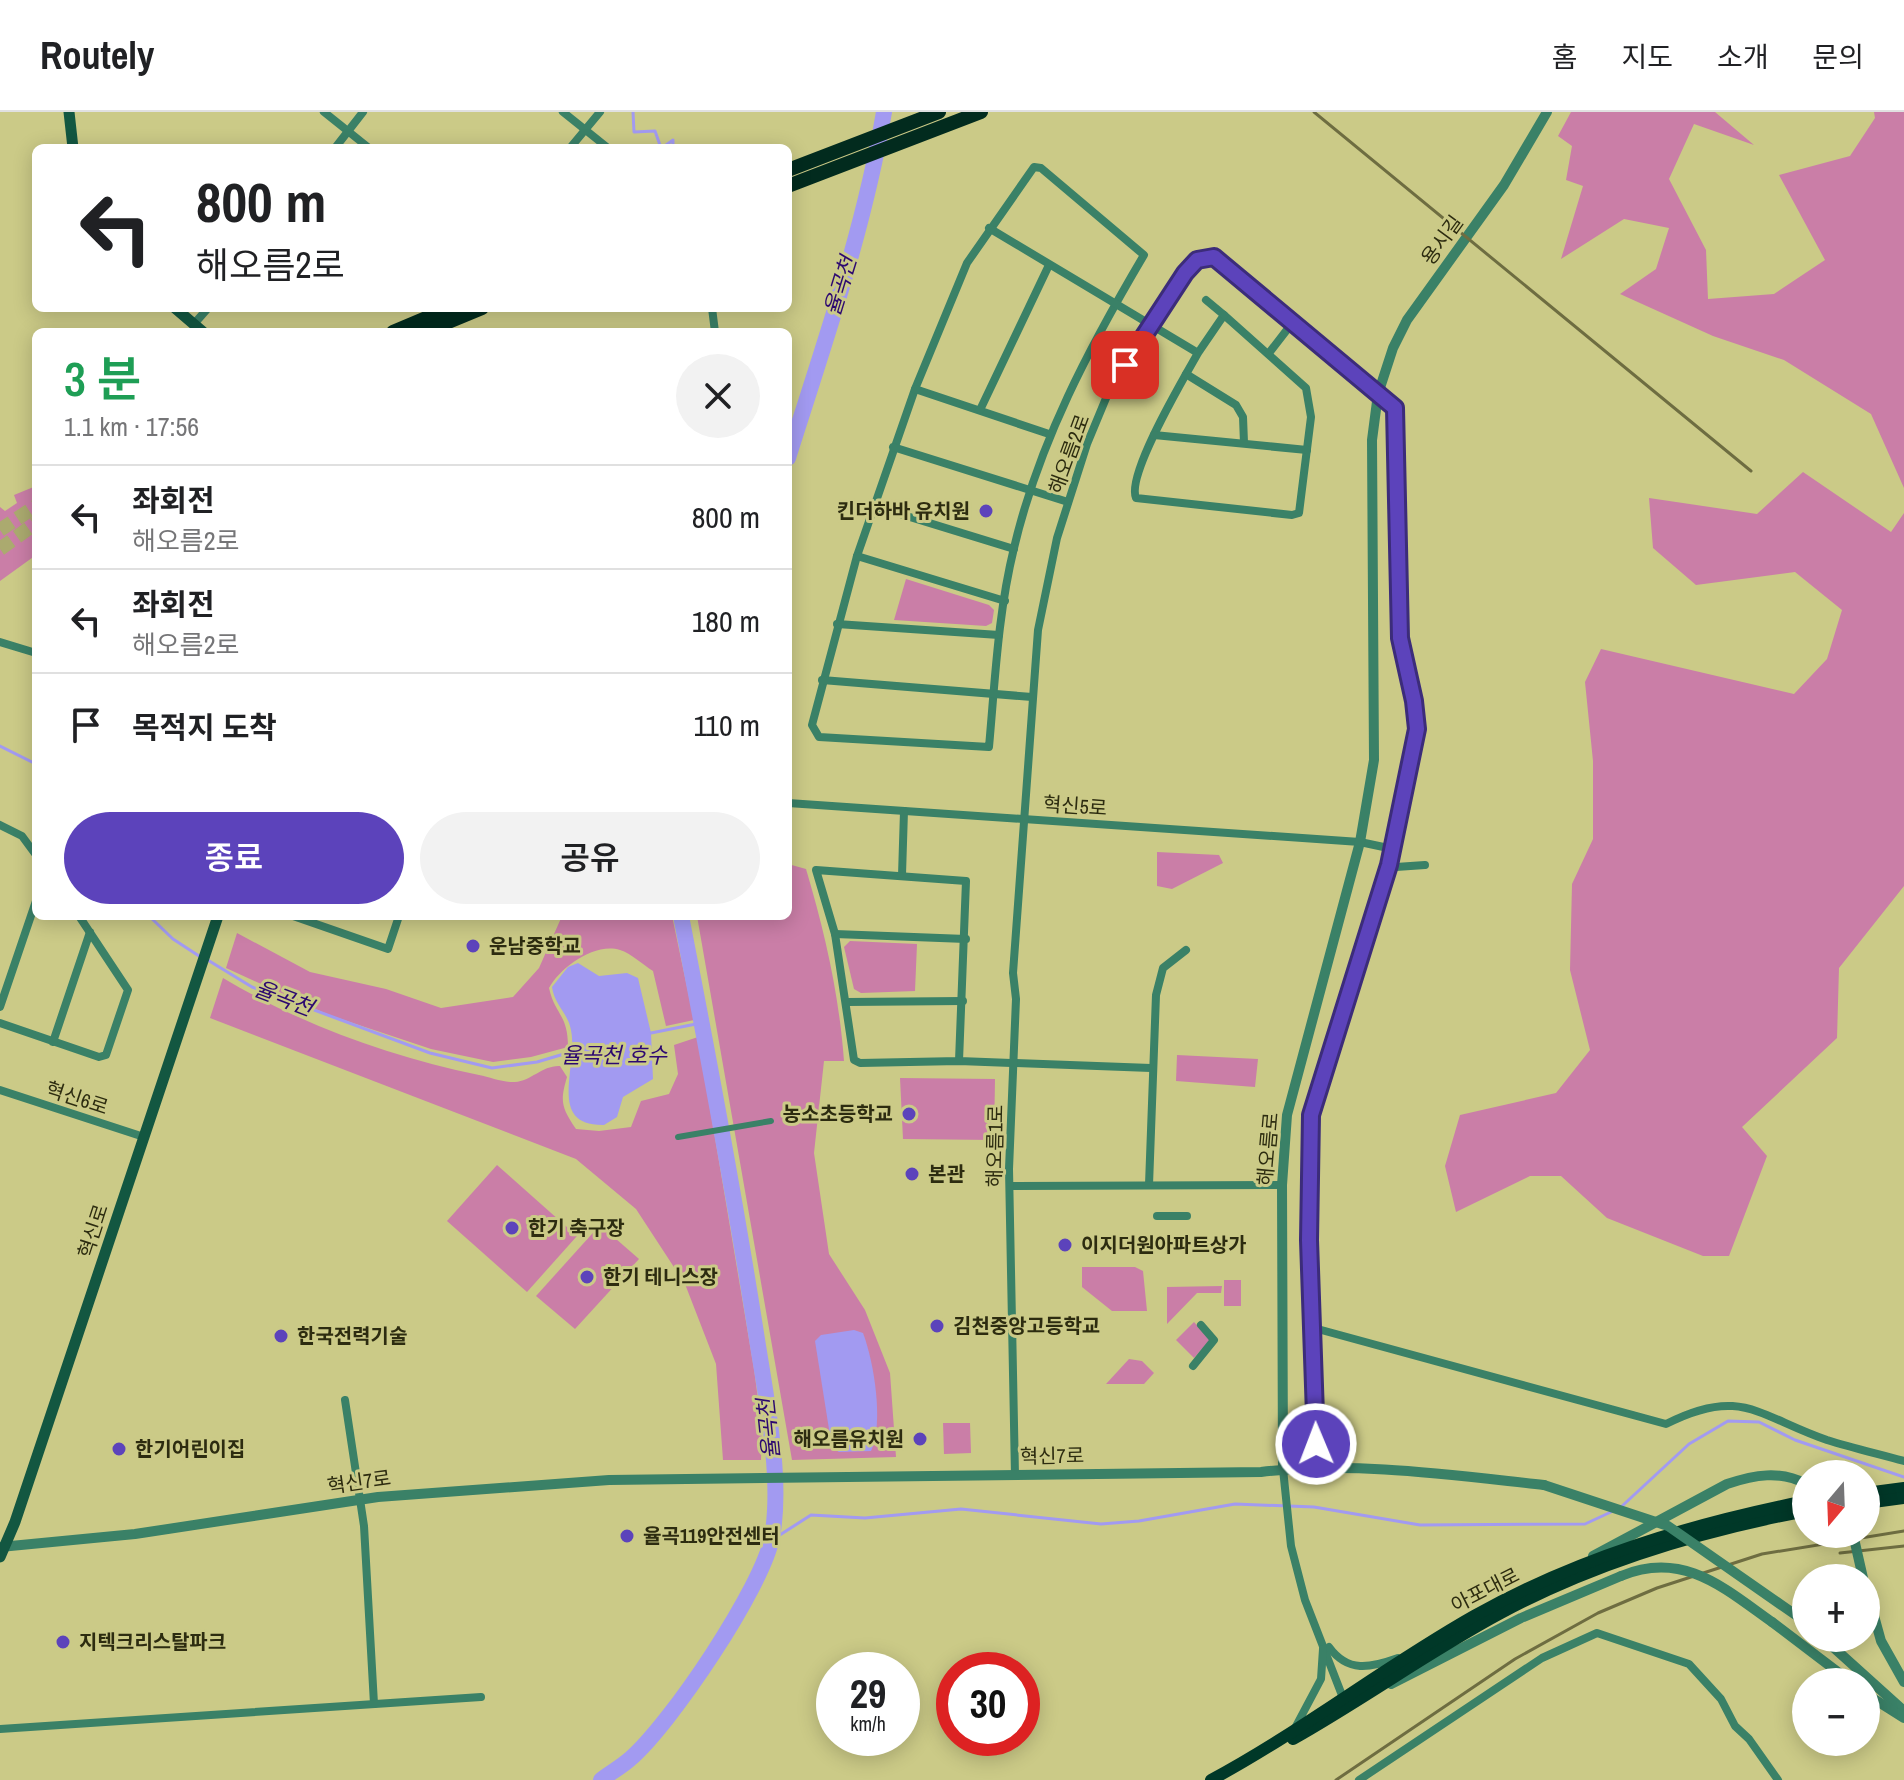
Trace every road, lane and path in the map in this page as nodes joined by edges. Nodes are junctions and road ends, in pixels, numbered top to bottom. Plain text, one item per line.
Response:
1 (69, 112) edge
2 (324, 112) edge
3 (363, 112) edge
4 (563, 112) edge
5 (600, 112) edge
6 (939, 112) edge
7 (981, 112) edge
8 (1547, 112) edge
9 (586, 129) junction
10 (348, 131) junction
11 (73, 144) edge
12 (338, 144) edge
13 (364, 144) edge
14 (573, 144) edge
15 (603, 144) edge
16 (792, 168) edge
17 (792, 184) edge
18 (989, 228) junction
19 (1049, 265) junction
20 (1206, 300) dead end
21 (1115, 303) junction
22 (180, 312) edge
23 (440, 312) edge
24 (472, 312) edge
25 (1224, 315) junction
26 (1293, 322) junction
27 (1149, 324) junction
28 (198, 328) edge
29 (402, 328) edge
30 (434, 328) edge
31 (1198, 353) junction
32 (1269, 353) junction
33 (1186, 374) junction
34 (915, 389) junction
35 (1378, 394) junction
36 (980, 410) junction
37 (1049, 434) junction
38 (1154, 435) junction
39 (1244, 443) junction
40 (893, 447) junction
41 (1307, 450) junction
42 (1030, 490) junction
43 (1068, 502) junction
44 (874, 506) junction
45 (1014, 549) junction
46 (857, 556) junction
47 (1005, 601) junction
48 (837, 624) junction
49 (999, 635) junction
50 (0, 642) edge
51 (32, 652) edge
52 (822, 680) junction
53 (994, 693) junction
54 (1032, 697) junction
55 (792, 803) edge
56 (904, 811) junction
57 (1025, 819) junction
58 (1, 829) edge
59 (1360, 842) junction
60 (1393, 849) junction
61 (32, 850) edge
62 (1425, 865) dead end
63 (1396, 867) dead end
64 (902, 875) junction
65 (32, 913) edge
66 (82, 920) edge
67 (217, 920) edge
68 (305, 920) edge
69 (398, 920) edge
70 (90, 932) junction
71 (835, 934) junction
72 (966, 939) junction
73 (1186, 950) dead end
74 (963, 1001) junction
75 (847, 1002) junction
76 (0, 1007) edge
77 (0, 1023) edge
78 (53, 1042) junction
79 (959, 1061) junction
80 (1012, 1062) junction
81 (1151, 1068) junction
82 (0, 1090) edge
83 (771, 1121) dead end
84 (144, 1137) junction
85 (678, 1137) dead end
86 (1149, 1185) junction
87 (1282, 1185) junction
88 (1010, 1186) junction
89 (1157, 1216) dead end
90 (1187, 1216) dead end
91 (1201, 1325) dead end
92 (1314, 1328) junction
93 (1193, 1366) dead end
94 (345, 1400) dead end
95 (1316, 1444) dead end
96 (1904, 1461) edge
97 (1283, 1469) junction
98 (1015, 1475) junction
99 (1792, 1480) edge
100 (1904, 1488) edge
101 (1880, 1491) edge
102 (1904, 1498) edge
103 (360, 1499) junction
104 (1880, 1501) edge
105 (1792, 1504) edge
106 (1792, 1514) edge
107 (2, 1551) edge
108 (1514, 1596) junction
109 (1792, 1612) edge
110 (1322, 1636) junction
111 (1880, 1637) edge
112 (1839, 1652) edge
113 (1414, 1653) junction
114 (1833, 1668) edge
115 (1904, 1682) edge
116 (1374, 1691) junction
117 (481, 1697) dead end
118 (1345, 1703) junction
119 (1880, 1703) edge
120 (374, 1704) junction
121 (1904, 1711) edge
122 (1904, 1718) edge
123 (0, 1729) edge
124 (1291, 1732) junction
125 (1232, 1775) edge
126 (1198, 1780) edge
127 (1211, 1780) edge
128 (1359, 1780) edge
129 (1778, 1780) edge

1 - 11 main road
2 - 10 street
3 - 10 street
4 - 9 street
5 - 9 street
6 - 16 highway
7 - 17 highway
8 - 35 street, 용시길
9 - 14 street
9 - 15 street
10 - 12 street
10 - 13 street
18 - 19 street
18 - 21 street
18 - 34 street
19 - 21 street
19 - 36 street
20 - 25 street
21 - 27 street
21 - 37 street
22 - 28 main road
23 - 29 highway
24 - 30 highway
25 - 31 street
25 - 32 street
26 - 27 street, 해오름2로
26 - 32 street
26 - 35 street, 해오름2로
27 - 31 street
27 - 43 street, 해오름2로
31 - 33 street
32 - 41 street
33 - 38 street
33 - 39 street
34 - 36 street
34 - 40 street
35 - 59 street, 용시길
35 - 60 street
36 - 37 street
37 - 42 street
38 - 39 street
38 - 41 street
39 - 41 street
40 - 42 street
40 - 44 street
42 - 43 street
42 - 45 street
43 - 54 street, 해오름2로
44 - 45 street
44 - 46 street
45 - 47 street
46 - 47 street
46 - 48 street
47 - 49 street
48 - 49 street
48 - 52 street
49 - 53 street
50 - 51 street
52 - 53 street
52 - 53 street
53 - 54 street
54 - 57 street, 해오름2로
55 - 56 street, 혁신5로
56 - 57 street, 혁신5로
56 - 64 street
57 - 59 street, 혁신5로
57 - 80 street, 해오름1로
58 - 61 street
59 - 60 street, 혁신5로
59 - 87 street, 해오름로
60 - 92 street
62 - 63 street
64 - 71 street
64 - 72 street
65 - 76 street
66 - 70 street
67 - 84 main road, 혁신로
68 - 69 street
70 - 78 street
70 - 78 street
71 - 72 street
71 - 75 street
72 - 74 street
73 - 81 street
74 - 75 street
74 - 79 street
75 - 79 street
77 - 78 street
79 - 80 street
80 - 81 street
80 - 88 street, 해오름1로
81 - 86 street
82 - 84 street, 혁신6로
83 - 85 street
84 - 107 main road, 혁신로
86 - 87 street
86 - 88 street
87 - 97 street, 해오름로
88 - 98 street, 해오름1로
89 - 90 street
91 - 93 street
92 - 95 street
92 - 96 street
94 - 103 street
97 - 98 street, 혁신7로
97 - 109 street, 혁신7로, bridge
97 - 110 street
98 - 103 street, 혁신7로
99 - 108 street
100 - 101 main road
102 - 104 main road
103 - 107 street, 혁신7로
103 - 120 street
105 - 108 main road, 아포대로
106 - 116 main road, 아포대로
108 - 113 main road, 아포대로
110 - 113 street
110 - 118 street
110 - 124 street
111 - 115 street
112 - 121 street
113 - 118 main road, 아포대로
114 - 116 street, bridge
116 - 118 main road, 아포대로
117 - 120 street
118 - 124 main road, 아포대로
118 - 125 main road, 아포대로
119 - 122 street
120 - 123 street
124 - 125 main road, 아포대로
125 - 126 main road
125 - 127 main road, 아포대로
128 - 129 street

